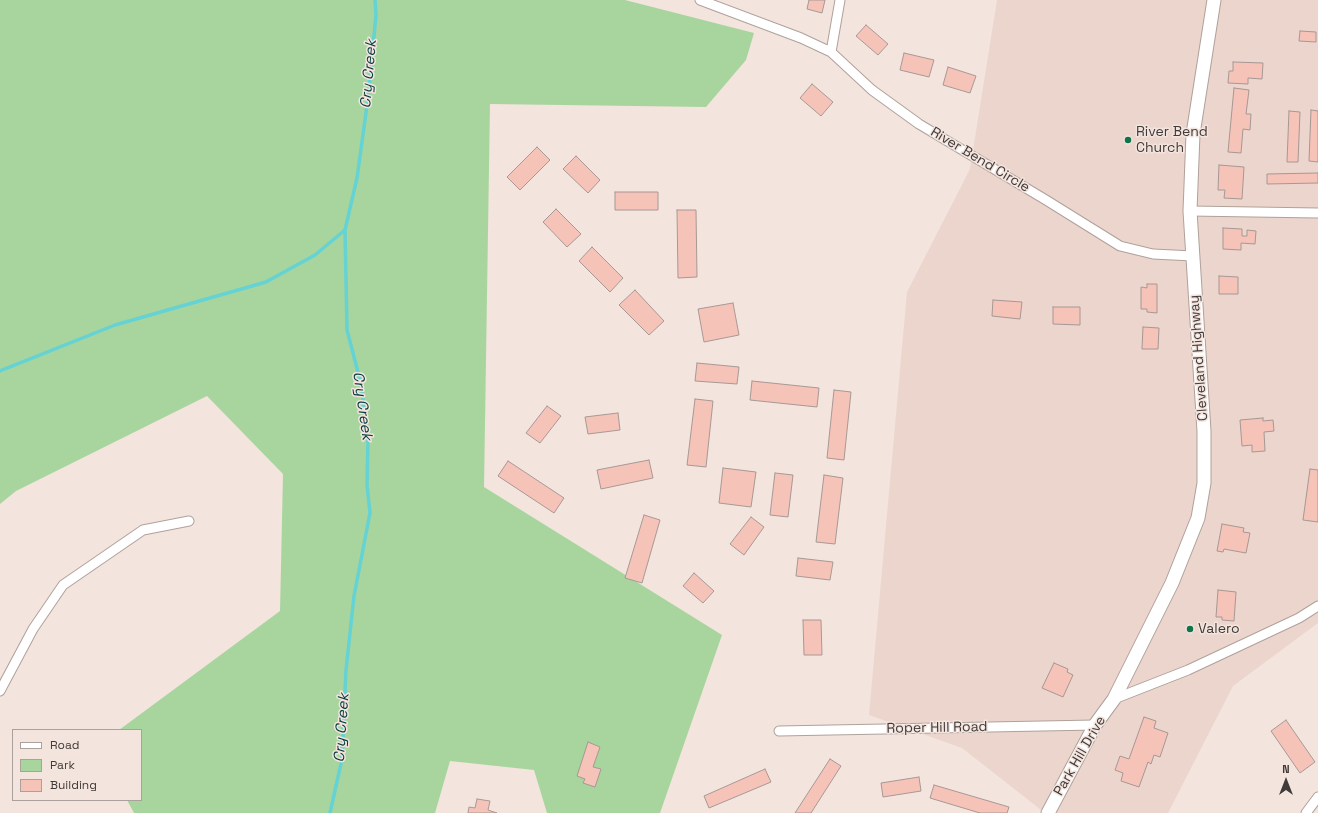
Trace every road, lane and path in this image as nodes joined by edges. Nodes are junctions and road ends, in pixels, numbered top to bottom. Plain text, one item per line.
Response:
1 (700, 0) edge
2 (840, 0) edge
3 (1214, 0) edge
4 (831, 52) junction
5 (1190, 211) junction
6 (1318, 213) edge
7 (1193, 256) junction
8 (189, 521) dead end
9 (1318, 606) edge
10 (0, 691) edge
11 (1114, 699) junction
12 (1095, 725) junction
13 (779, 731) dead end
14 (1318, 797) edge
15 (1048, 813) edge
16 (1306, 813) edge

1 - 4 street, River Bend Circle
2 - 4 street
3 - 5 main road, Cleveland Highway
4 - 7 street, River Bend Circle
5 - 6 street
5 - 7 main road, Cleveland Highway
7 - 11 main road, Cleveland Highway
8 - 10 street
9 - 11 street
11 - 12 main road, Park Hill Drive
12 - 13 street, Roper Hill Road
12 - 15 main road, Park Hill Drive
14 - 16 street

